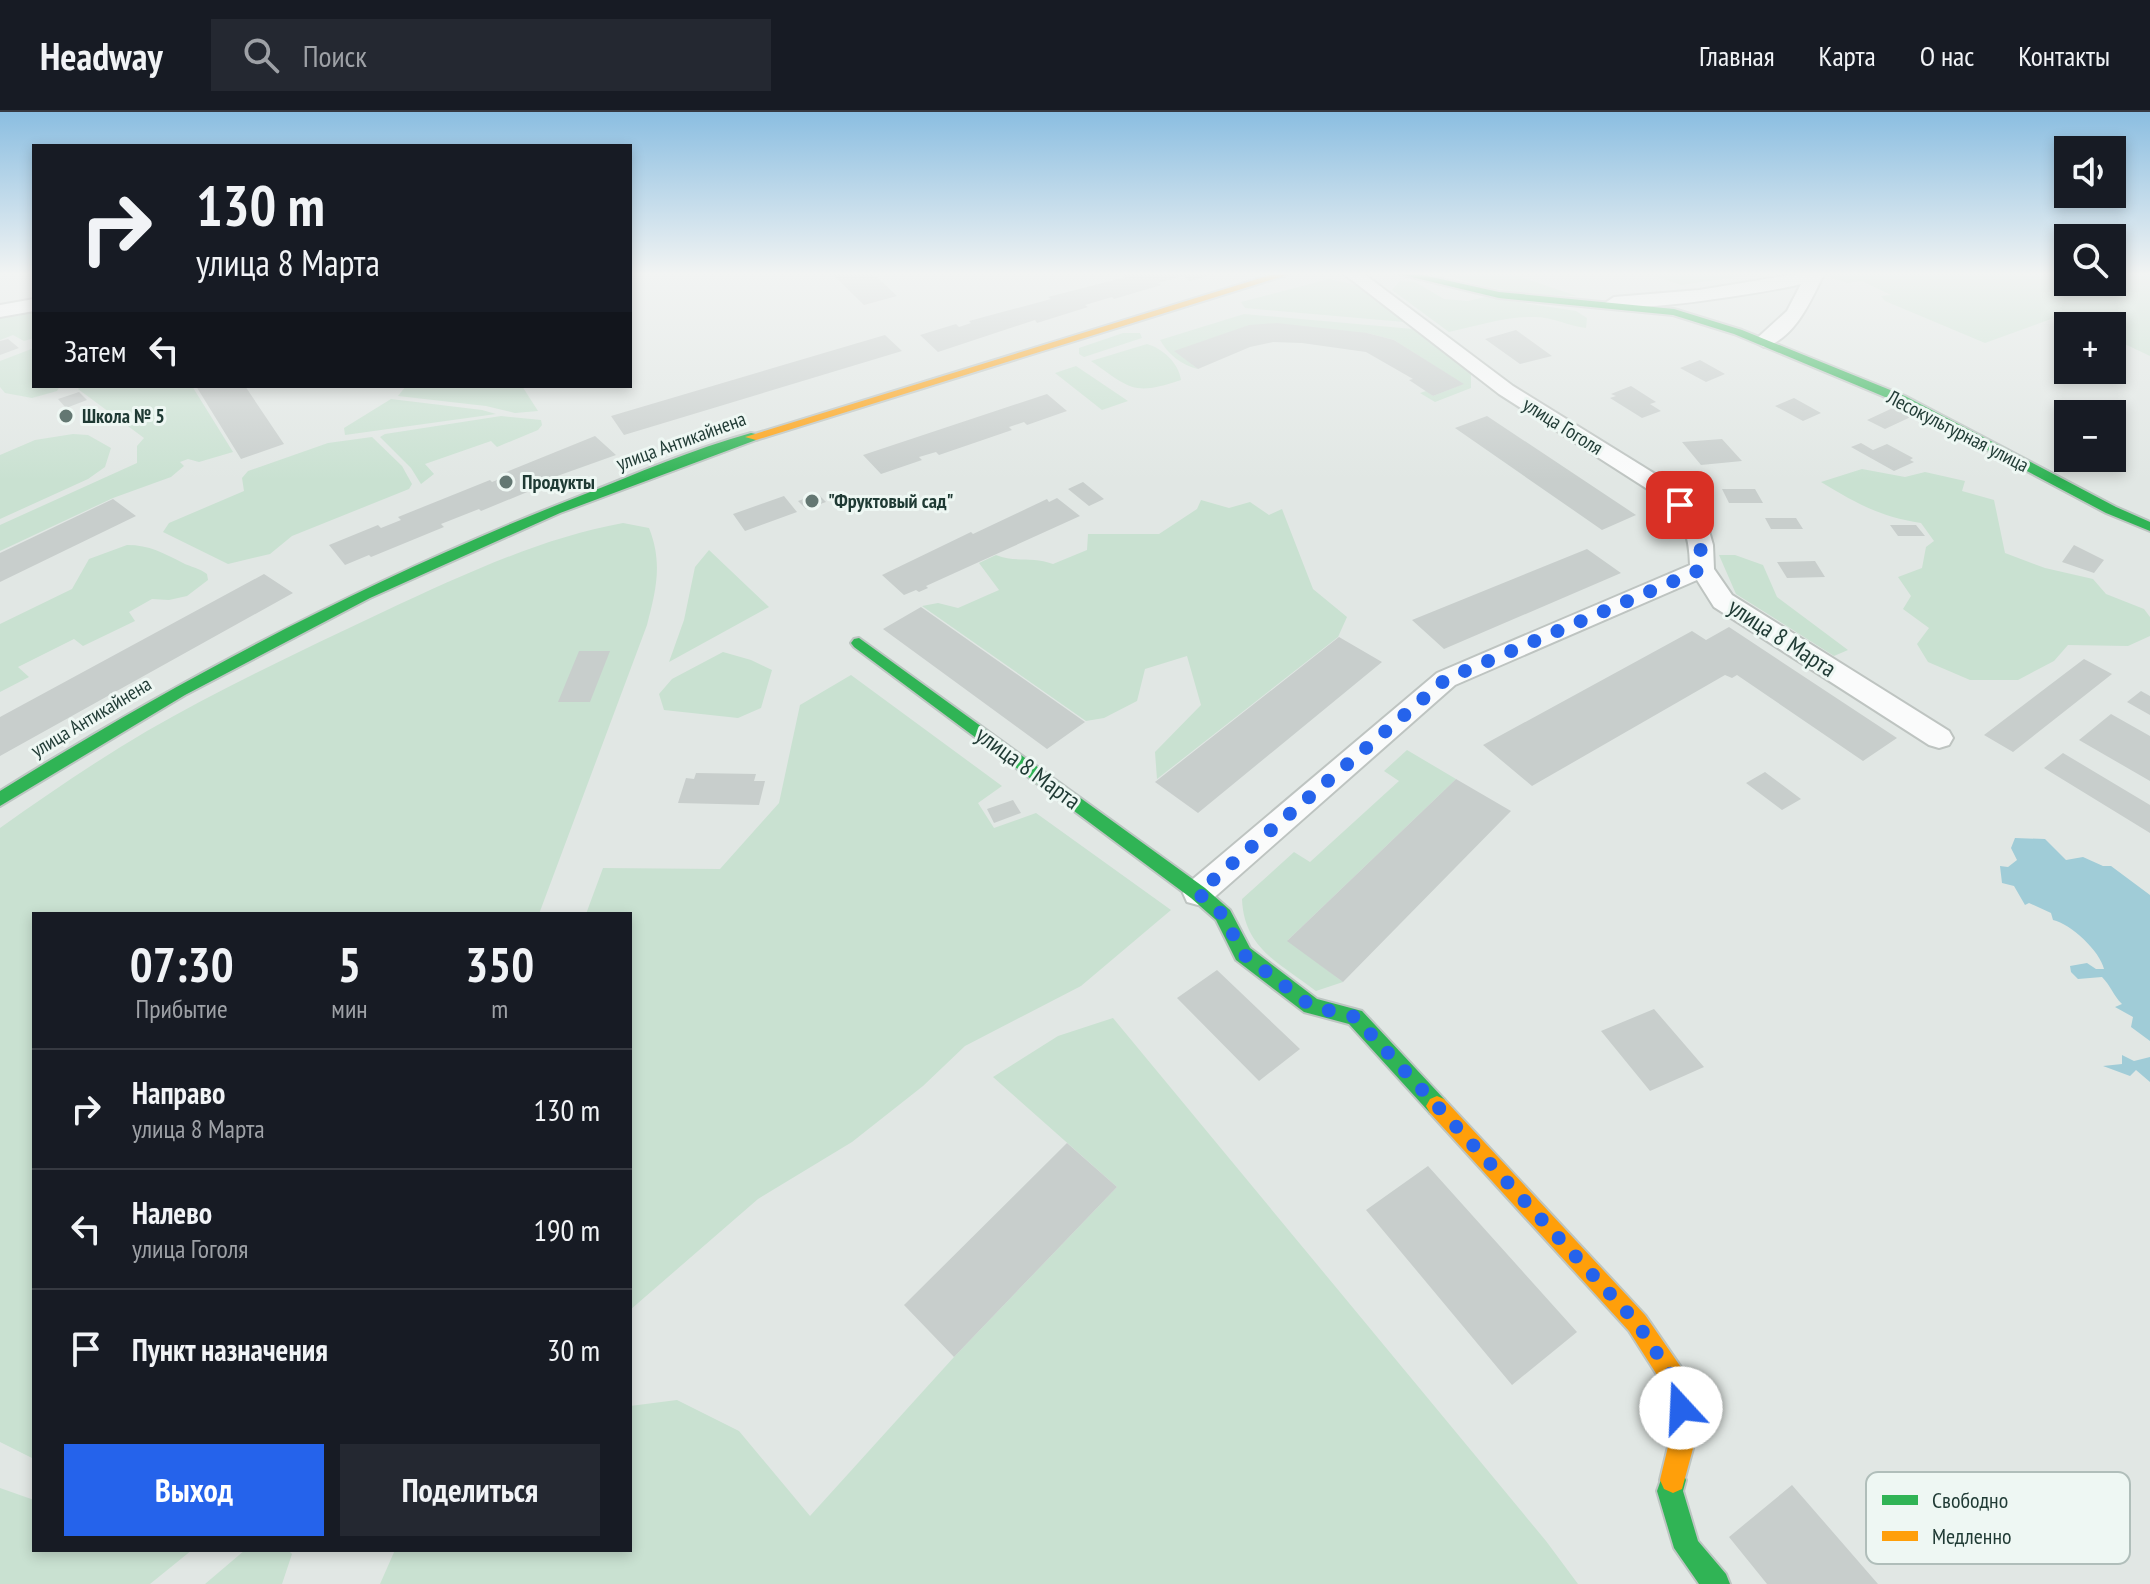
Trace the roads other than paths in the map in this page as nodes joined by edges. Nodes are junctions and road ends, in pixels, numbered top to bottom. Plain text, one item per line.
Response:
1 (1060, 343) edge
2 (1444, 343) edge
3 (1768, 343) edge
4 (2150, 527) edge
5 (1702, 569) junction
6 (859, 643) dead end
7 (1939, 738) dead end
8 (0, 799) edge
9 (1198, 893) junction
10 (1716, 1584) edge

1 - 8 street, улица Антикайнена
2 - 5 street, улица Гоголя
3 - 4 street, Лесокультурная улица
5 - 7 street, улица 8 Марта
5 - 9 street
6 - 9 street, улица 8 Марта
9 - 10 street, улица 8 Марта

